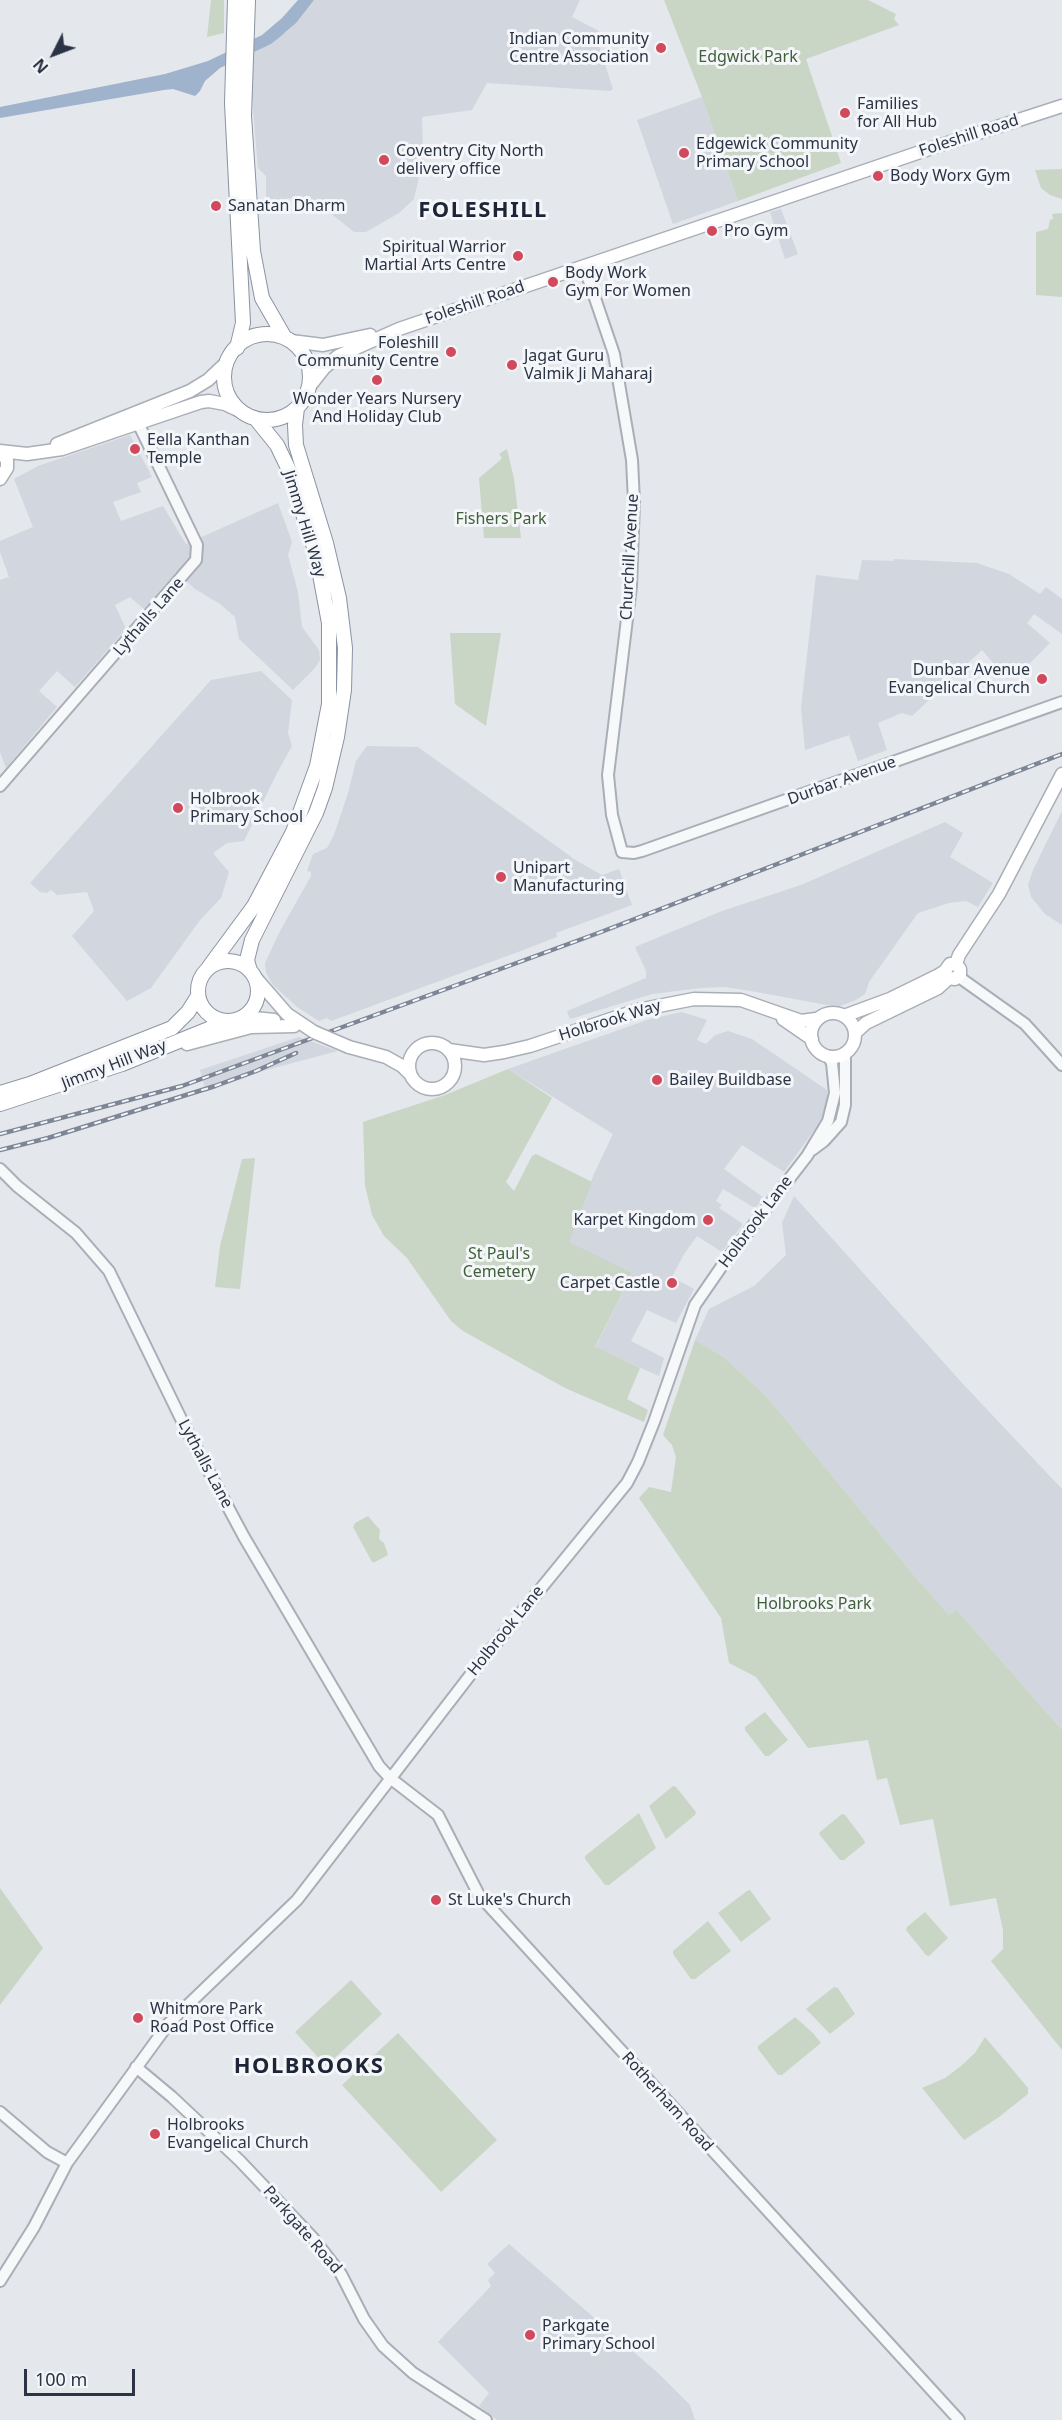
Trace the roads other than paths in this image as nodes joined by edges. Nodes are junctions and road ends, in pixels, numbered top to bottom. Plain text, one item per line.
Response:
1 (236, 0) edge
2 (248, 0) edge
3 (239, 66) junction
4 (1062, 106) edge
5 (584, 266) junction
6 (399, 329) junction
7 (288, 339) junction
8 (237, 348) junction
9 (227, 362) junction
10 (309, 387) junction
11 (297, 408) junction
12 (242, 412) junction
13 (256, 419) junction
14 (138, 423) junction
15 (0, 451) edge
16 (42, 451) junction
17 (27, 454) junction
18 (7, 468) junction
19 (0, 479) edge
20 (1062, 702) edge
21 (1062, 774) edge
22 (0, 786) edge
23 (622, 852) joint
24 (209, 968) junction
25 (952, 973) junction
26 (252, 974) junction
27 (198, 996) junction
28 (772, 1012) junction
29 (844, 1016) junction
30 (244, 1017) junction
31 (816, 1019) junction
32 (226, 1022) junction
33 (294, 1026) junction
34 (312, 1031) junction
35 (855, 1033) junction
36 (812, 1039) junction
37 (416, 1048) junction
38 (449, 1050) junction
39 (845, 1053) junction
40 (484, 1055) junction
41 (828, 1056) junction
42 (386, 1057) junction
43 (122, 1064) junction
44 (1062, 1065) edge
45 (409, 1073) junction
46 (454, 1074) junction
47 (0, 1093) edge
48 (0, 1104) edge
49 (809, 1152) junction
50 (2, 1171) edge
51 (390, 1778) junction
52 (136, 2067) junction
53 (0, 2112) edge
54 (67, 2163) junction
55 (0, 2282) edge
56 (486, 2420) edge
57 (959, 2420) edge

1 - 3 highway
2 - 3 highway
3 - 7 highway
3 - 8 highway
4 - 5 main road, Foleshill Road
5 - 6 main road, Foleshill Road
5 - 23 street, Churchill Avenue
6 - 7 main road, Foleshill Road
6 - 10 main road, Foleshill Road
7 - 8 highway
7 - 10 highway
8 - 9 highway
9 - 12 highway
9 - 16 main road
10 - 11 highway
11 - 13 highway
11 - 26 highway, Jimmy Hill Way
12 - 13 highway
12 - 14 main road
13 - 24 highway, Jimmy Hill Way
14 - 16 main road
14 - 22 street, Lythalls Lane
15 - 17 main road
15 - 18 main road
16 - 17 main road
17 - 18 main road
18 - 19 main road
20 - 23 street, Durbar Avenue
21 - 25 main road
24 - 26 highway
24 - 27 highway
25 - 29 main road
25 - 35 main road
25 - 44 street
26 - 30 highway
26 - 34 main road, Holbrook Way
27 - 32 highway
27 - 47 highway, Jimmy Hill Way
28 - 31 main road, Holbrook Way
28 - 36 main road, Holbrook Way
28 - 40 main road, Holbrook Way
29 - 31 main road
29 - 35 main road
30 - 32 highway
30 - 33 main road, Holbrook Way
31 - 36 main road
32 - 43 highway, Jimmy Hill Way
33 - 34 main road, Holbrook Way
33 - 43 main road
34 - 42 main road, Holbrook Way, bridge
35 - 39 main road
36 - 41 main road
37 - 38 main road, Holbrook Way
37 - 42 main road, Holbrook Way
37 - 45 main road
38 - 40 main road, Holbrook Way
38 - 46 main road
39 - 41 main road
39 - 49 street, Holbrook Lane
40 - 46 main road, Holbrook Way
41 - 49 street, Holbrook Lane
42 - 45 main road, Holbrook Way
43 - 48 highway, Jimmy Hill Way
45 - 46 main road, Holbrook Way
49 - 51 street, Holbrook Lane
50 - 51 street, Lythalls Lane
51 - 52 street, Holbrook Lane
51 - 57 street, Rotherham Road
52 - 54 street, Holbrook Lane
52 - 56 street, Parkgate Road
53 - 54 street
54 - 55 street, Holbrook Lane

